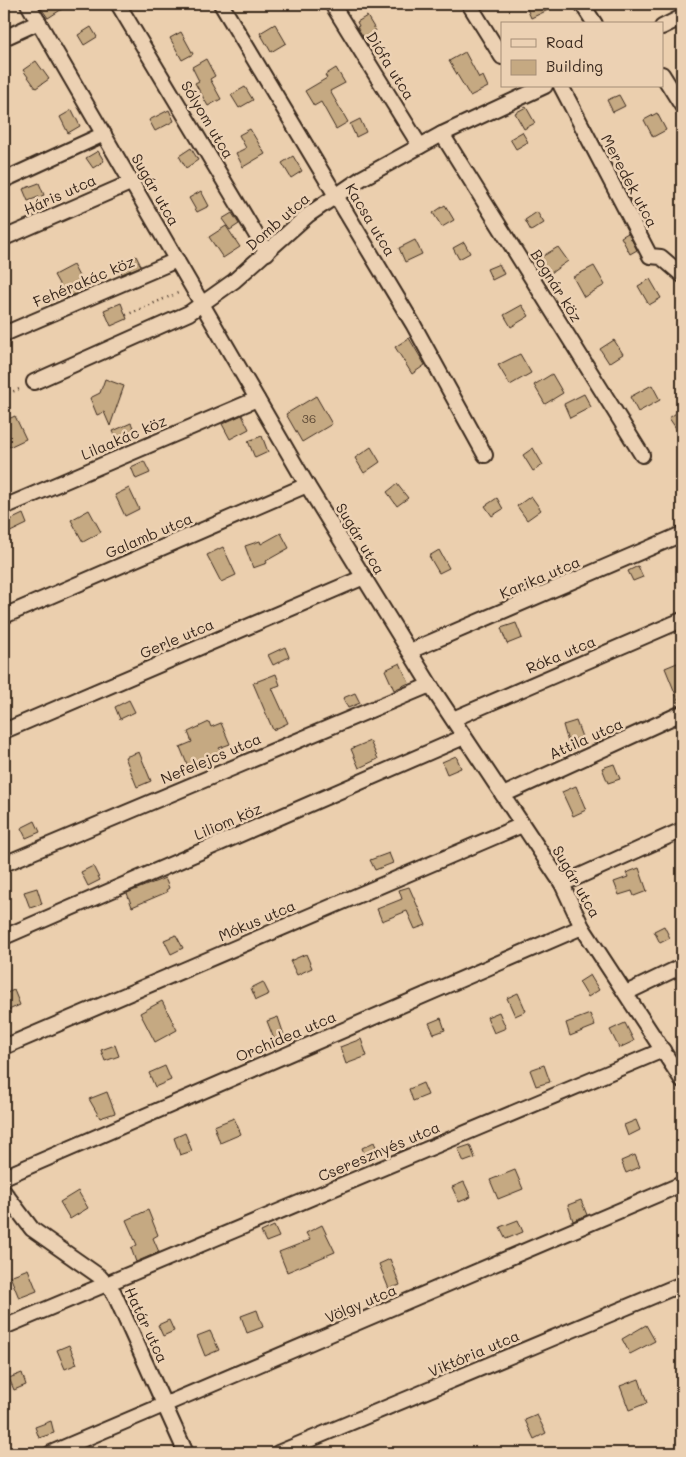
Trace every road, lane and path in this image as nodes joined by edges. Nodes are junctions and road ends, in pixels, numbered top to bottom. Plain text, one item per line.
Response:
1 (28, 4) edge
2 (118, 4) edge
3 (221, 4) edge
4 (332, 4) edge
5 (469, 4) edge
6 (582, 4) edge
7 (682, 17) edge
8 (39, 22) junction
9 (594, 22) edge
10 (664, 26) edge
11 (4, 38) edge
12 (501, 55) edge
13 (664, 77) edge
14 (536, 88) edge
15 (563, 88) edge
16 (523, 91) edge
17 (682, 106) edge
18 (104, 134) junction
19 (442, 134) junction
20 (420, 146) junction
21 (4, 180) edge
22 (130, 183) junction
23 (336, 196) junction
24 (4, 238) edge
25 (267, 253) junction
26 (177, 260) junction
27 (682, 275) edge
28 (176, 289) dead end
29 (202, 303) junction
30 (126, 315) dead end
31 (4, 334) edge
32 (34, 382) joint
33 (4, 395) edge
34 (257, 399) junction
35 (485, 455) dead end
36 (642, 455) dead end
37 (307, 485) junction
38 (4, 507) edge
39 (682, 534) edge
40 (364, 577) junction
41 (4, 616) edge
42 (682, 620) edge
43 (410, 651) junction
44 (430, 685) junction
45 (682, 713) edge
46 (453, 719) junction
47 (4, 731) edge
48 (464, 737) junction
49 (503, 794) junction
50 (522, 825) junction
51 (682, 830) edge
52 (4, 864) edge
53 (562, 884) junction
54 (582, 927) junction
55 (4, 937) edge
56 (682, 966) edge
57 (626, 993) junction
58 (4, 1047) edge
59 (663, 1050) junction
60 (682, 1080) edge
61 (4, 1177) edge
62 (682, 1184) edge
63 (4, 1192) edge
64 (107, 1284) junction
65 (682, 1284) edge
66 (4, 1327) edge
67 (165, 1406) junction
68 (51, 1453) edge
69 (186, 1453) edge
70 (278, 1453) edge

1 - 8 street, Sugár utca
2 - 25 street, Sólyom utca
3 - 23 street, Kacsa utca
4 - 20 street, Diófa utca
5 - 12 street
6 - 9 street
7 - 10 street
8 - 11 street
8 - 18 street, Sugár utca
13 - 17 street
14 - 16 street, Domb utca
15 - 27 street, Meredek utca
16 - 19 street, Domb utca
18 - 21 street
18 - 22 street, Sugár utca
19 - 20 street, Domb utca
19 - 36 street, Bognár köz
20 - 23 street, Domb utca
22 - 24 street, Háris utca
22 - 26 street, Sugár utca
23 - 25 street, Domb utca
23 - 35 street, Kacsa utca
25 - 29 street, Domb utca
26 - 29 street, Sugár utca
26 - 31 street, Fehérakác köz
28 - 30 path
29 - 32 street, Domb utca
29 - 34 street, Sugár utca
32 - 33 path
34 - 37 street, Sugár utca
34 - 38 street, Lilaakác köz
37 - 40 street, Sugár utca
37 - 41 street, Galamb utca
39 - 43 street, Karika utca
40 - 43 street, Sugár utca
40 - 47 street, Gerle utca
42 - 46 street, Róka utca
43 - 44 street, Sugár utca
44 - 46 street, Sugár utca
44 - 52 street, Nefelejcs utca
45 - 49 street, Attila utca
46 - 48 street, Sugár utca
48 - 49 street, Sugár utca
48 - 55 street, Liliom köz
49 - 50 street, Sugár utca
50 - 53 street, Sugár utca
50 - 58 street, Mókus utca
51 - 53 street
53 - 54 street, Sugár utca
54 - 57 street, Sugár utca
54 - 61 street, Orchidea utca
56 - 57 street
57 - 59 street, Sugár utca
59 - 60 street, Sugár utca
59 - 64 street, Cseresznyés utca
62 - 67 street, Völgy utca
63 - 64 street, Határ utca
64 - 66 street, Cseresznyés utca
64 - 67 street, Határ utca
65 - 70 street, Viktória utca
67 - 68 street, Völgy utca
67 - 69 street, Határ utca

